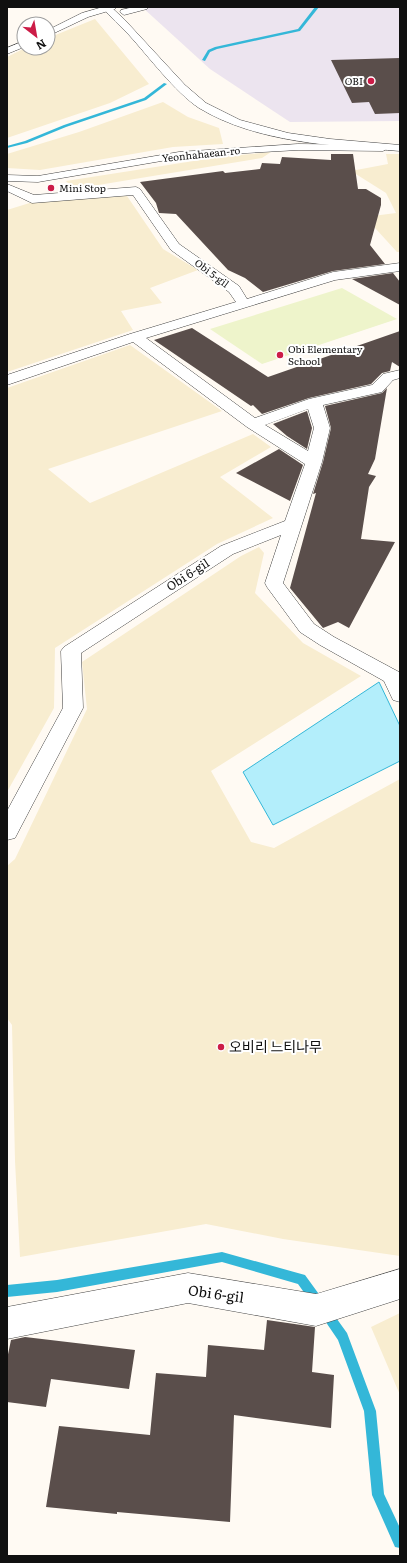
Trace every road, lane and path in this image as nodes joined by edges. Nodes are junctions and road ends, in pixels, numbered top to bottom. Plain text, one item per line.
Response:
1 (108, 7) edge
2 (144, 7) edge
3 (121, 12) edge
4 (85, 15) junction
5 (141, 27) dead end
6 (56, 29) edge
7 (171, 60) dead end
8 (182, 74) dead end
9 (192, 83) dead end
10 (399, 146) edge
11 (7, 178) edge
12 (7, 187) edge
13 (400, 267) edge
14 (244, 304) junction
15 (135, 337) junction
16 (400, 374) edge
17 (7, 380) edge
18 (314, 402) junction
19 (253, 424) junction
20 (314, 462) junction
21 (294, 524) junction
22 (400, 695) edge
23 (7, 832) edge
24 (400, 1284) edge
25 (7, 1323) edge

1 - 3 street
1 - 4 street
2 - 3 street
3 - 4 street
3 - 5 street
3 - 10 street
4 - 6 street
7 - 8 street
9 - 10 street
10 - 11 street, Yeonhahaean-ro
12 - 14 street, Obi 5-gil
13 - 14 street
14 - 15 street
15 - 17 street
15 - 19 street
16 - 18 street
18 - 19 street
18 - 20 street
19 - 20 street
20 - 21 street
21 - 22 street
21 - 23 street, Obi 6-gil
24 - 25 street, Obi 6-gil

